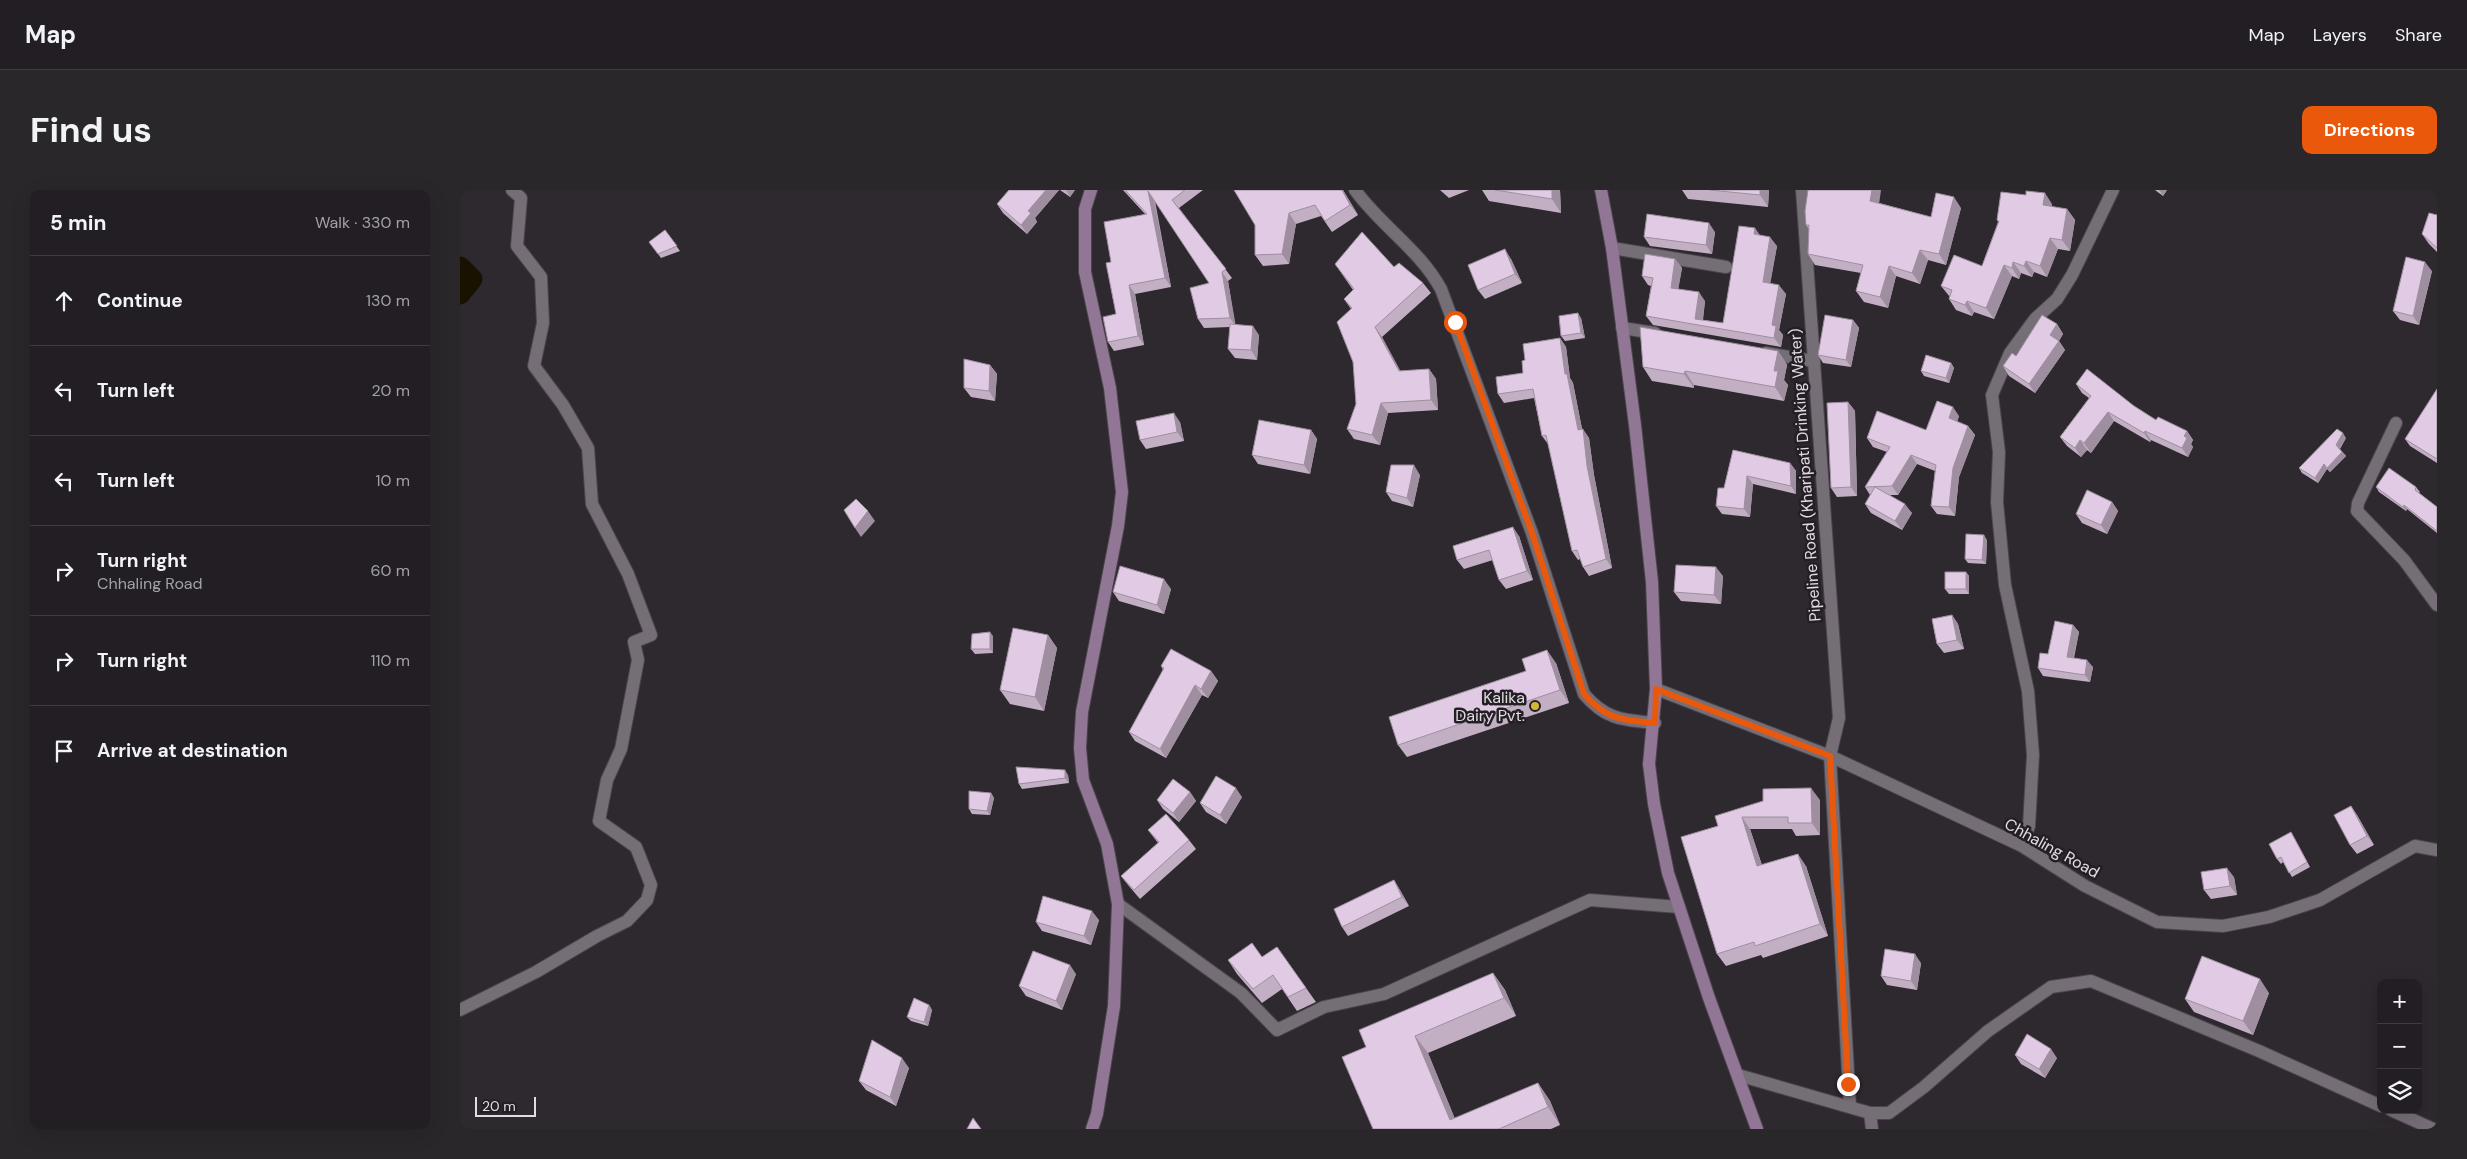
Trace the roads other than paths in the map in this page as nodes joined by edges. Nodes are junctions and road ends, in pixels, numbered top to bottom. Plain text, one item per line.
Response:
1 (512, 190) edge
2 (1091, 190) edge
3 (1355, 190) edge
4 (1601, 190) edge
5 (1802, 190) edge
6 (2113, 190) edge
7 (1612, 248) junction
8 (1726, 267) dead end
9 (1622, 328) junction
10 (1669, 336) edge
11 (1755, 351) edge
12 (1813, 361) junction
13 (2396, 424) dead end
14 (2437, 605) edge
15 (1656, 689) junction
16 (1655, 723) junction
17 (1830, 756) junction
18 (2022, 846) junction
19 (2437, 850) edge
20 (1118, 904) junction
21 (1679, 907) junction
22 (460, 1010) edge
23 (1738, 1075) junction
24 (2377, 1104) edge
25 (1850, 1107) junction
26 (1870, 1113) junction
27 (2400, 1114) edge
28 (1092, 1129) edge
29 (1757, 1129) edge
30 (1872, 1129) edge
31 (2433, 1129) edge

1 - 22 street
2 - 20 main road
3 - 16 street
4 - 7 main road
5 - 12 street, Pipeline Road (Kharipati Drinking Water)
6 - 18 street
7 - 8 street
7 - 9 main road
9 - 10 street
9 - 15 main road
11 - 12 street
12 - 17 street, Pipeline Road (Kharipati Drinking Water)
13 - 14 street
15 - 16 main road
15 - 17 street, Chhaling Road
16 - 21 main road
17 - 18 street, Chhaling Road
17 - 25 street, Pipeline Road (Kharipati Drinking Water)
18 - 19 street, Chhaling Road
20 - 21 street
20 - 28 main road
21 - 23 main road
23 - 25 street
23 - 29 main road
24 - 26 street
25 - 26 street
26 - 30 street
27 - 31 street

